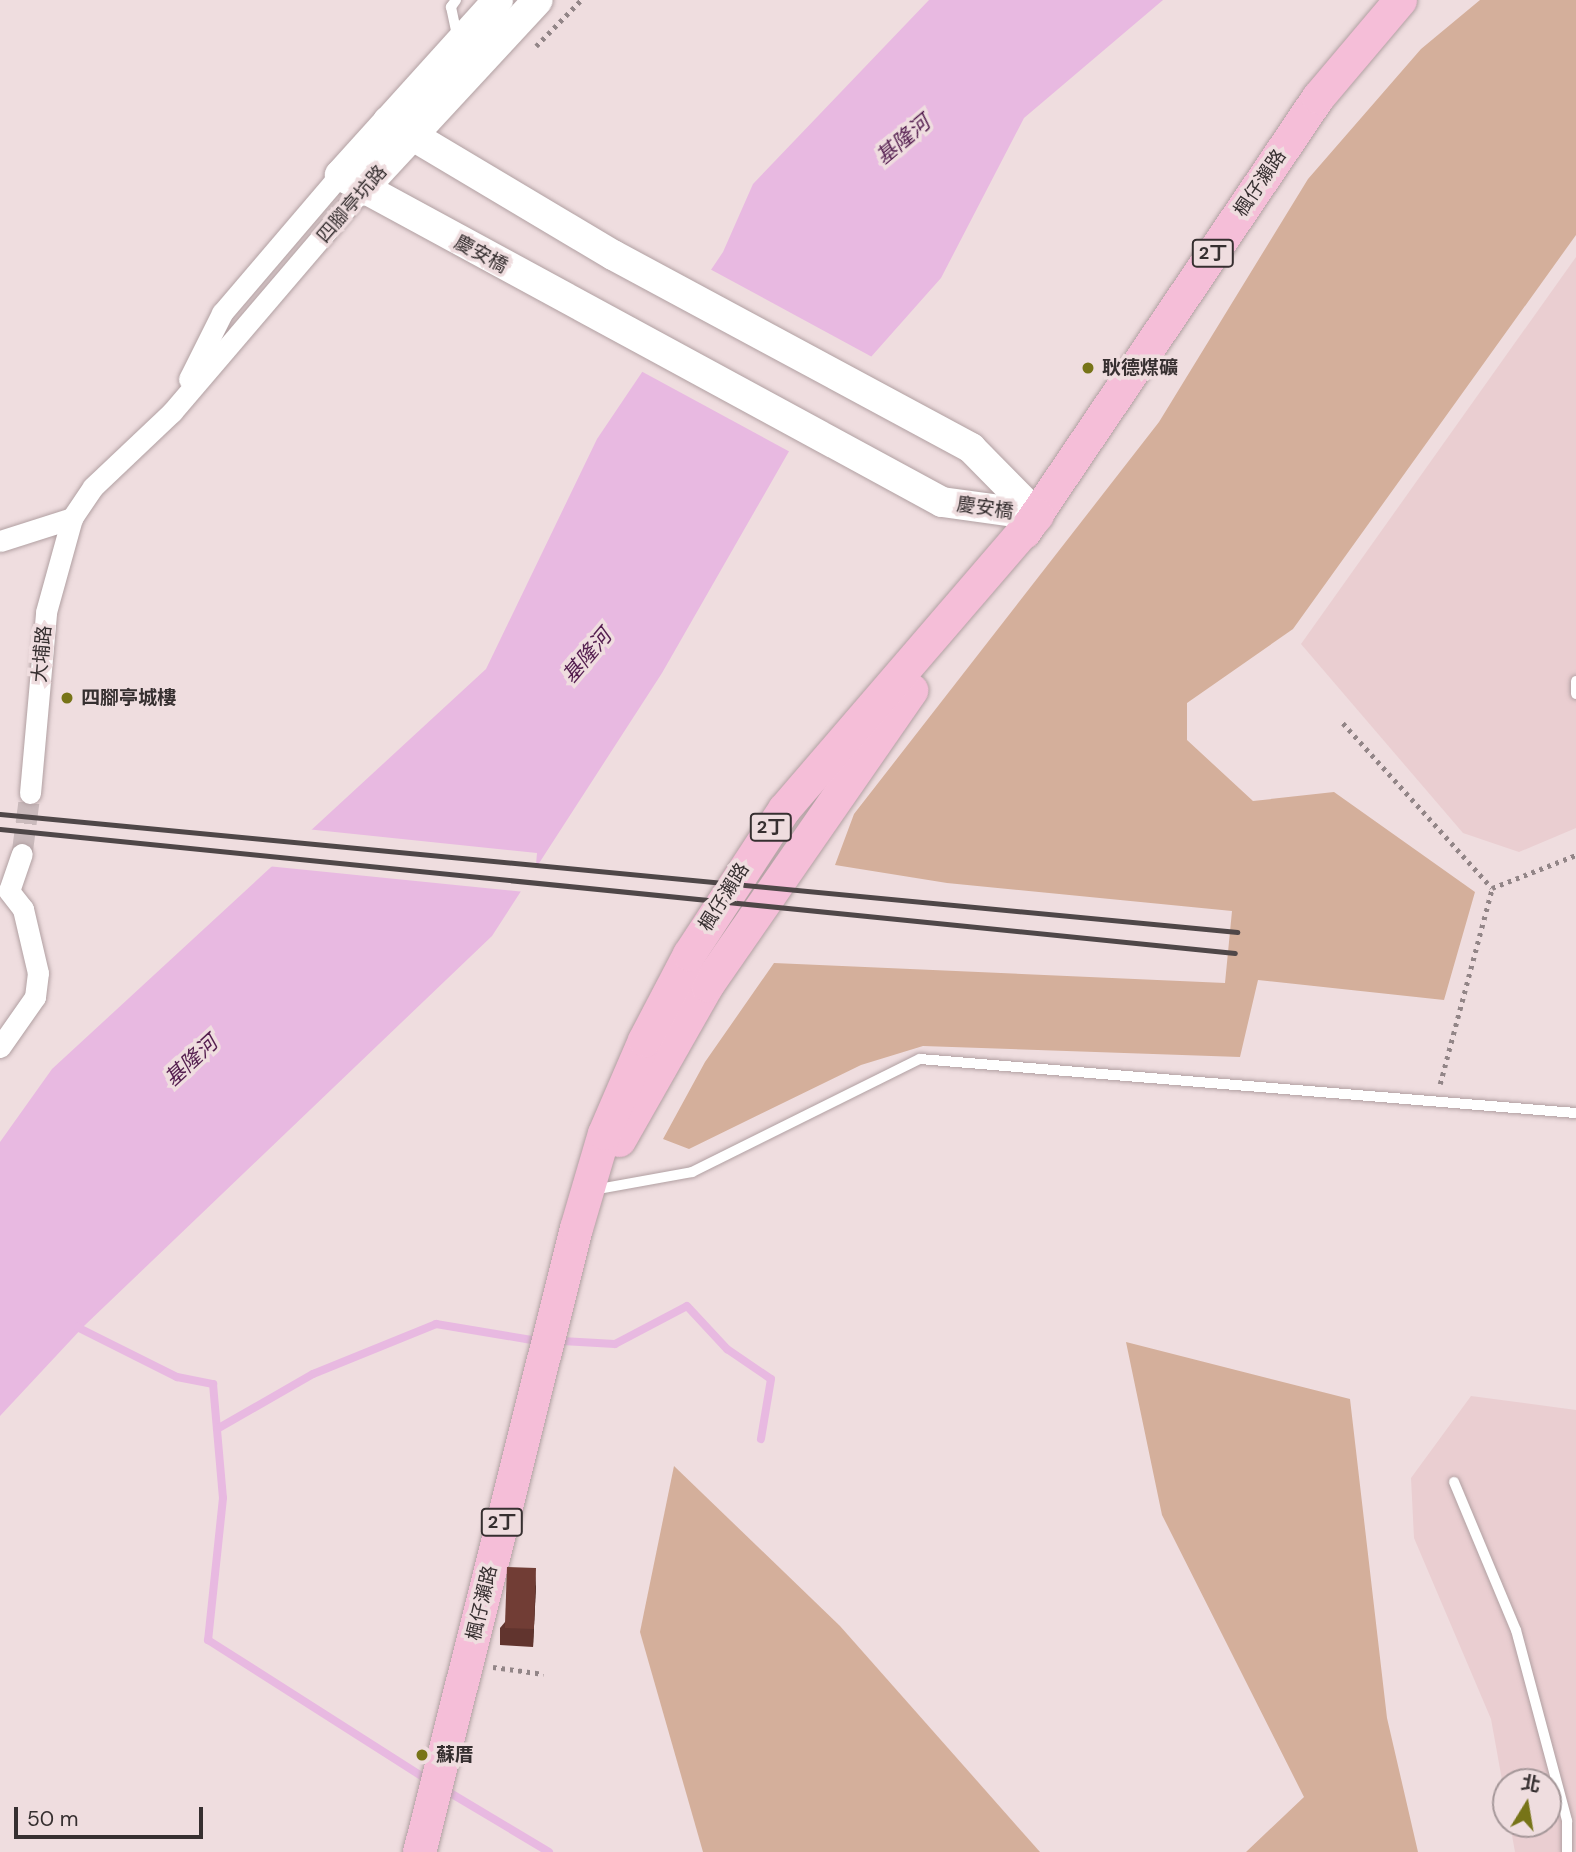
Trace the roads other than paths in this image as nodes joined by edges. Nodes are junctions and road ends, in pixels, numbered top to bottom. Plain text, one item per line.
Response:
1 (456, 0) edge
2 (498, 0) edge
3 (538, 0) edge
4 (1400, 0) edge
5 (459, 42) junction
6 (400, 129) junction
7 (351, 183) junction
8 (172, 412) junction
9 (1037, 515) junction
10 (72, 518) junction
11 (0, 541) edge
12 (1576, 681) edge
13 (1576, 694) edge
14 (30, 793) tunnel mouth
15 (22, 854) tunnel mouth
16 (5, 890) edge
17 (0, 1047) edge
18 (1576, 1113) edge
19 (587, 1191) junction
20 (1454, 1482) dead end
21 (1572, 1821) edge
22 (419, 1852) edge
23 (1567, 1852) edge

1 - 5 lane
2 - 5 street, 四腳亭坑路
3 - 6 street, 四腳亭坑路
4 - 9 main road, 楓仔瀨路 / 2丁
5 - 6 street, 四腳亭坑路
6 - 7 street, 四腳亭坑路
6 - 9 street, 慶安橋
7 - 8 street, 四腳亭坑路
7 - 8 street, 四腳亭坑路
7 - 9 street, 慶安橋
8 - 10 street, 四腳亭坑路
9 - 19 main road, 楓仔瀨路 / 2丁
10 - 11 street
10 - 14 street, 大埔路
12 - 13 lane
15 - 16 street
16 - 17 street
18 - 19 lane
19 - 22 main road, 楓仔瀨路 / 2丁
20 - 21 lane
21 - 23 lane

